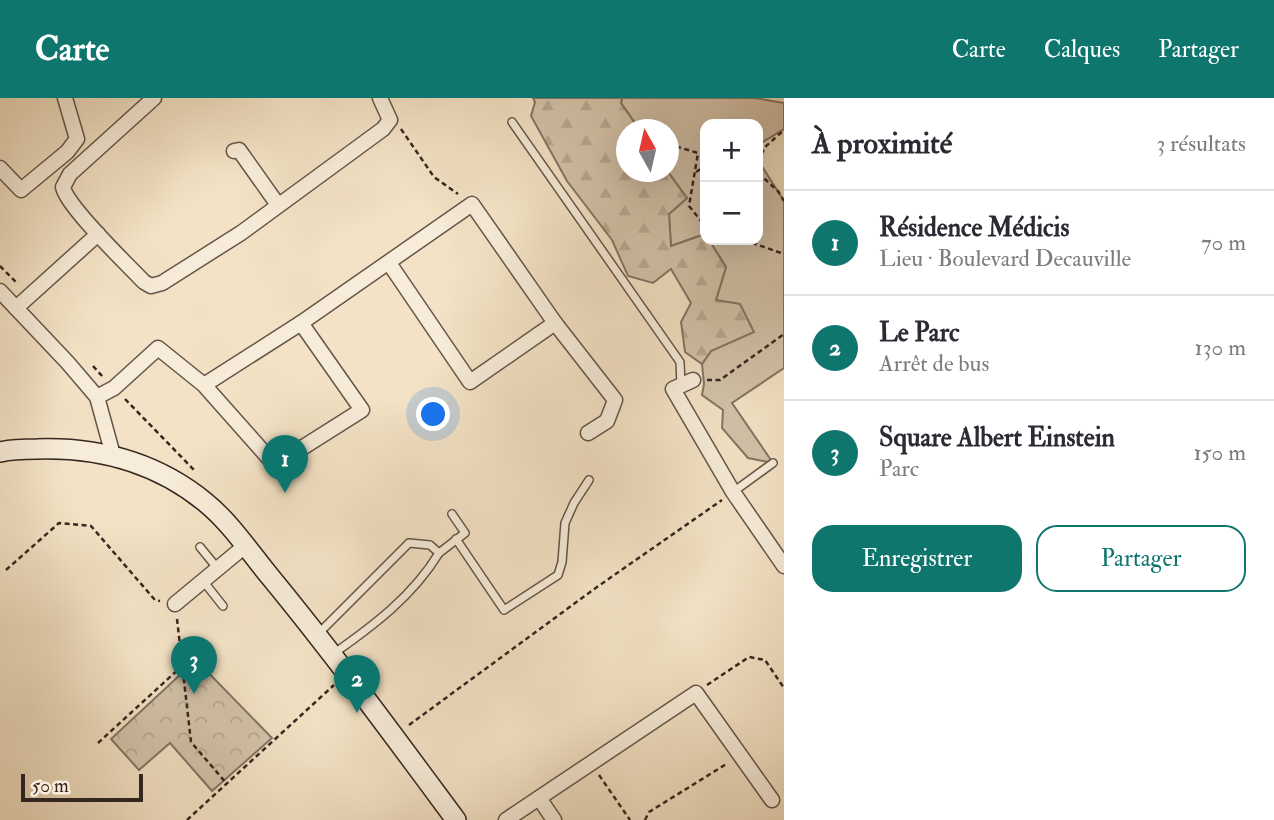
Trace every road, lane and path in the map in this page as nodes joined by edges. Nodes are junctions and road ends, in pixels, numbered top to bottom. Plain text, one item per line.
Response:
1 (65, 98) edge
2 (154, 98) edge
3 (380, 98) edge
4 (390, 120) junction
5 (512, 122) dead end
6 (784, 130) edge
7 (679, 147) edge
8 (234, 151) dead end
9 (763, 152) edge
10 (0, 168) edge
11 (700, 170) edge
12 (695, 173) junction
13 (763, 178) edge
14 (778, 191) junction
15 (784, 191) edge
16 (784, 201) edge
17 (472, 204) junction
18 (278, 205) junction
19 (700, 220) edge
20 (99, 234) junction
21 (758, 245) edge
22 (784, 254) edge
23 (389, 263) junction
24 (0, 291) edge
25 (16, 308) junction
26 (301, 323) junction
27 (555, 323) junction
28 (784, 334) edge
29 (682, 384) junction
30 (204, 385) junction
31 (97, 397) junction
32 (588, 433) dead end
33 (0, 452) edge
34 (113, 455) junction
35 (773, 463) dead end
36 (589, 480) dead end
37 (733, 492) junction
38 (452, 514) dead end
39 (456, 540) junction
40 (245, 546) junction
41 (200, 547) dead end
42 (439, 553) junction
43 (784, 566) edge
44 (218, 569) junction
45 (6, 570) dead end
46 (204, 582) junction
47 (175, 604) junction
48 (223, 606) dead end
49 (318, 634) junction
50 (332, 654) junction
51 (182, 666) junction
52 (346, 674) junction
53 (784, 688) edge
54 (696, 693) junction
55 (394, 735) junction
56 (98, 743) dead end
57 (740, 755) junction
58 (591, 763) junction
59 (227, 783) junction
60 (539, 798) junction
61 (772, 800) dead end
62 (187, 820) edge
63 (456, 820) edge
64 (506, 820) edge
65 (554, 820) edge
66 (630, 820) edge
67 (645, 820) edge

1 - 10 street
2 - 20 street
3 - 4 street
4 - 17 path
4 - 18 street
5 - 29 lane
6 - 9 path
7 - 12 path
8 - 18 street
11 - 12 path
12 - 19 path
13 - 14 path
14 - 15 path
14 - 16 path
17 - 23 street
17 - 27 street
18 - 20 street
20 - 25 street
21 - 22 path
23 - 26 street
23 - 27 street
24 - 25 street
25 - 31 street
26 - 30 street
26 - 30 street
27 - 32 street
28 - 29 path
29 - 37 street
30 - 31 street
31 - 34 street
33 - 34 street
34 - 40 street
35 - 37 lane
36 - 39 lane
37 - 43 street
37 - 55 path
38 - 39 lane
39 - 42 lane
40 - 44 street
40 - 49 street
41 - 44 lane
42 - 49 lane
42 - 50 lane
44 - 46 street
45 - 47 path
46 - 47 street
46 - 48 lane
47 - 51 path
49 - 50 street
50 - 52 street
51 - 56 path
51 - 59 path
52 - 55 street
52 - 59 path
53 - 54 path
54 - 57 street
54 - 58 street
55 - 63 street
57 - 61 street
57 - 67 path
58 - 60 street
58 - 66 path
59 - 62 path
60 - 64 street
60 - 65 street

